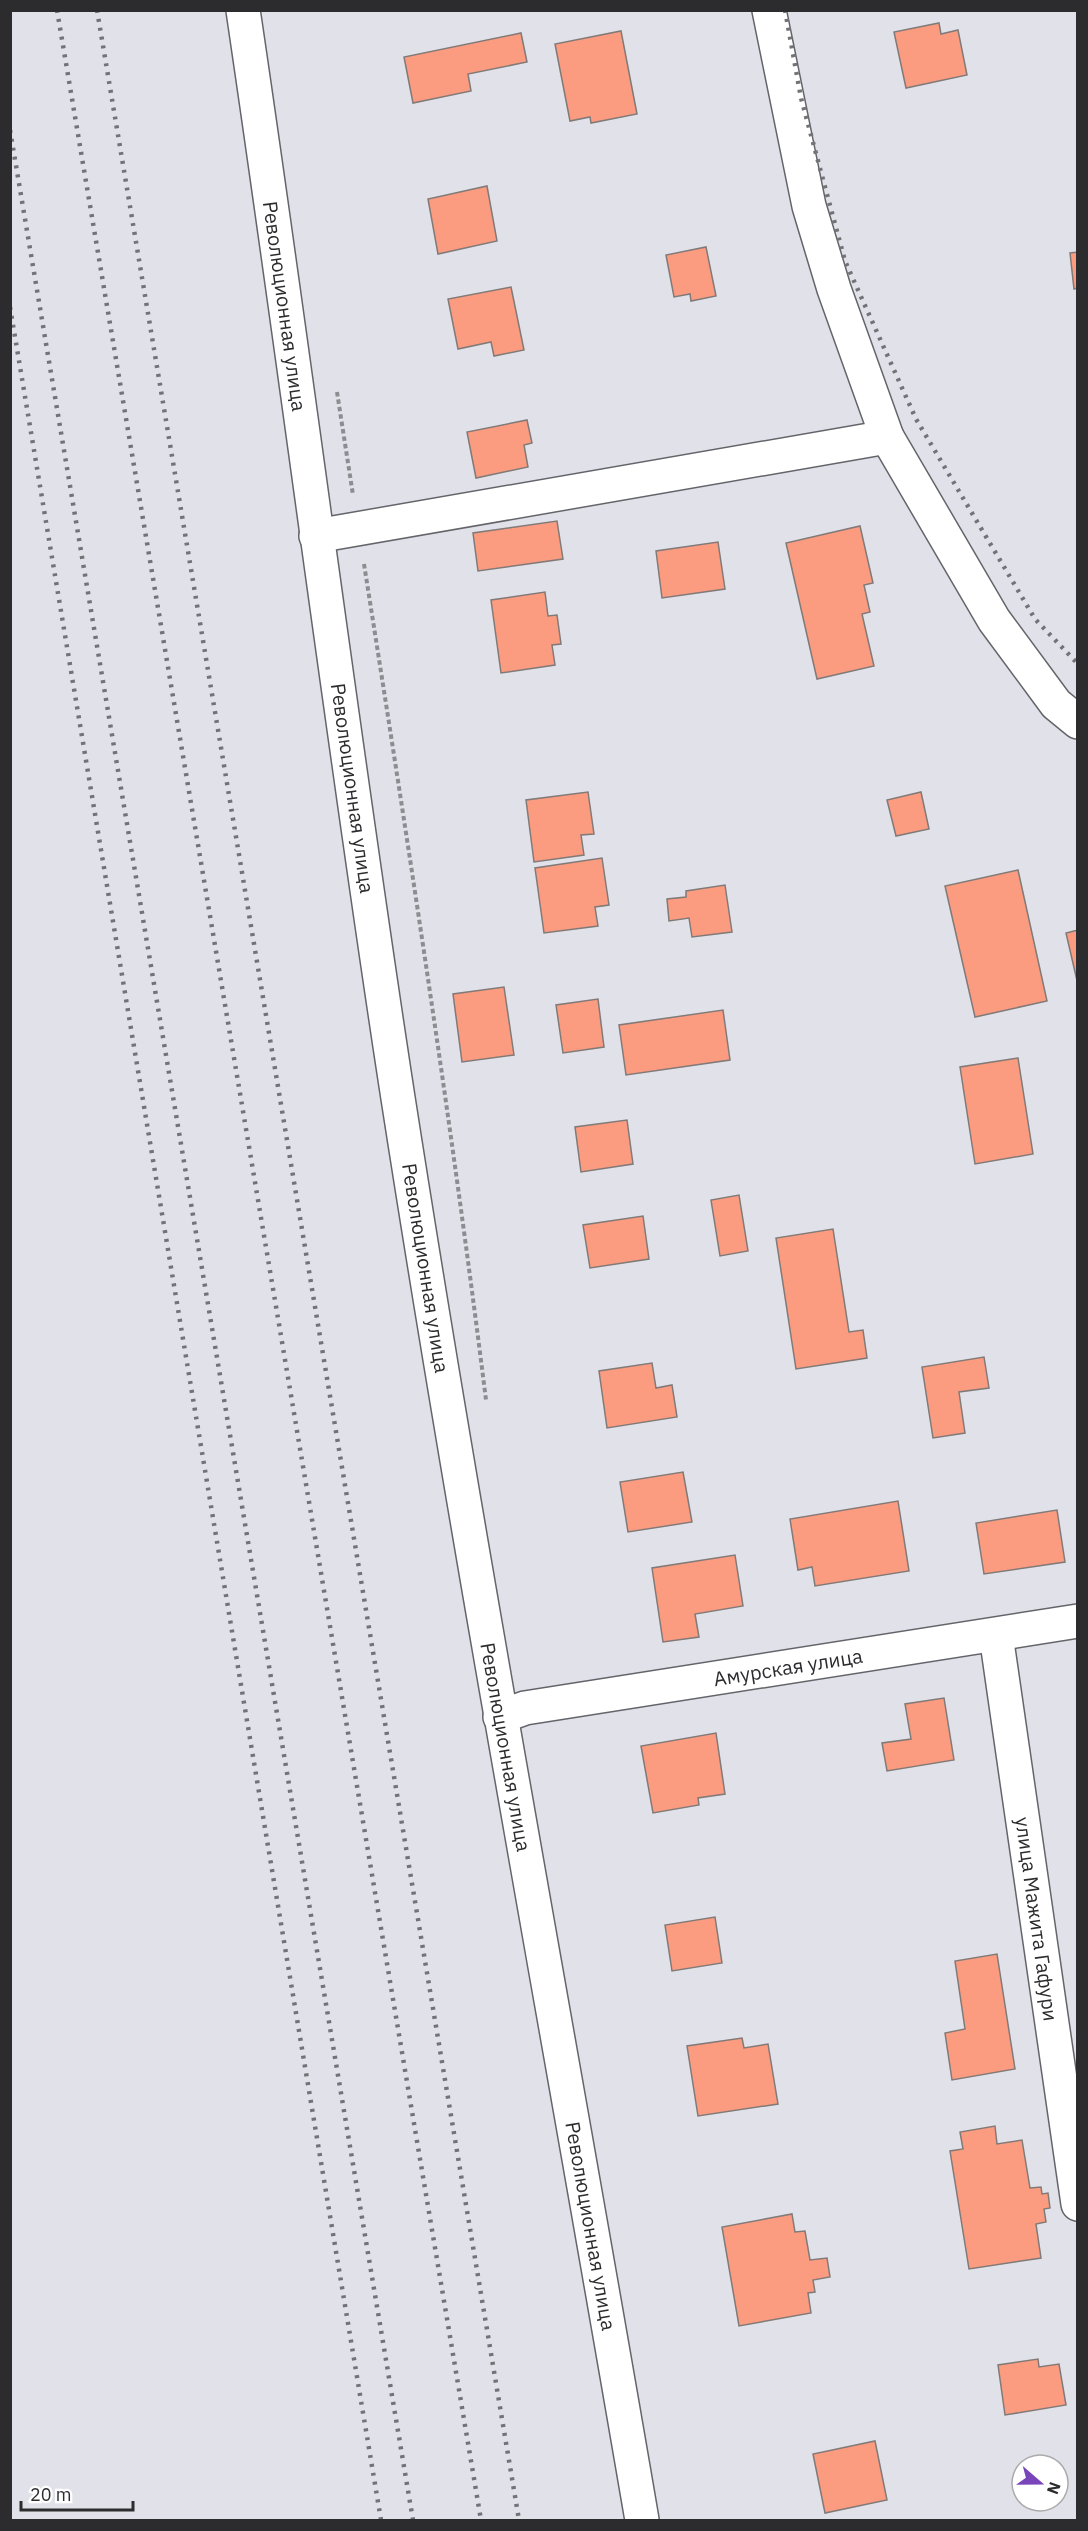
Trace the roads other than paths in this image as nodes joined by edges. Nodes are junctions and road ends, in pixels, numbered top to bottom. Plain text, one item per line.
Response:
1 (243, 10) edge
2 (769, 10) edge
3 (887, 437) junction
4 (316, 536) junction
5 (1077, 722) edge
6 (1077, 1621) edge
7 (996, 1635) junction
8 (500, 1717) junction
9 (1077, 2204) edge
10 (642, 2520) edge

1 - 4 street, Революционная улица
2 - 3 street
3 - 4 street
3 - 5 street
4 - 8 street, Революционная улица
6 - 7 street, Амурская улица
7 - 8 street, Амурская улица
7 - 9 street, улица Мажита Гафури
8 - 10 street, Революционная улица

